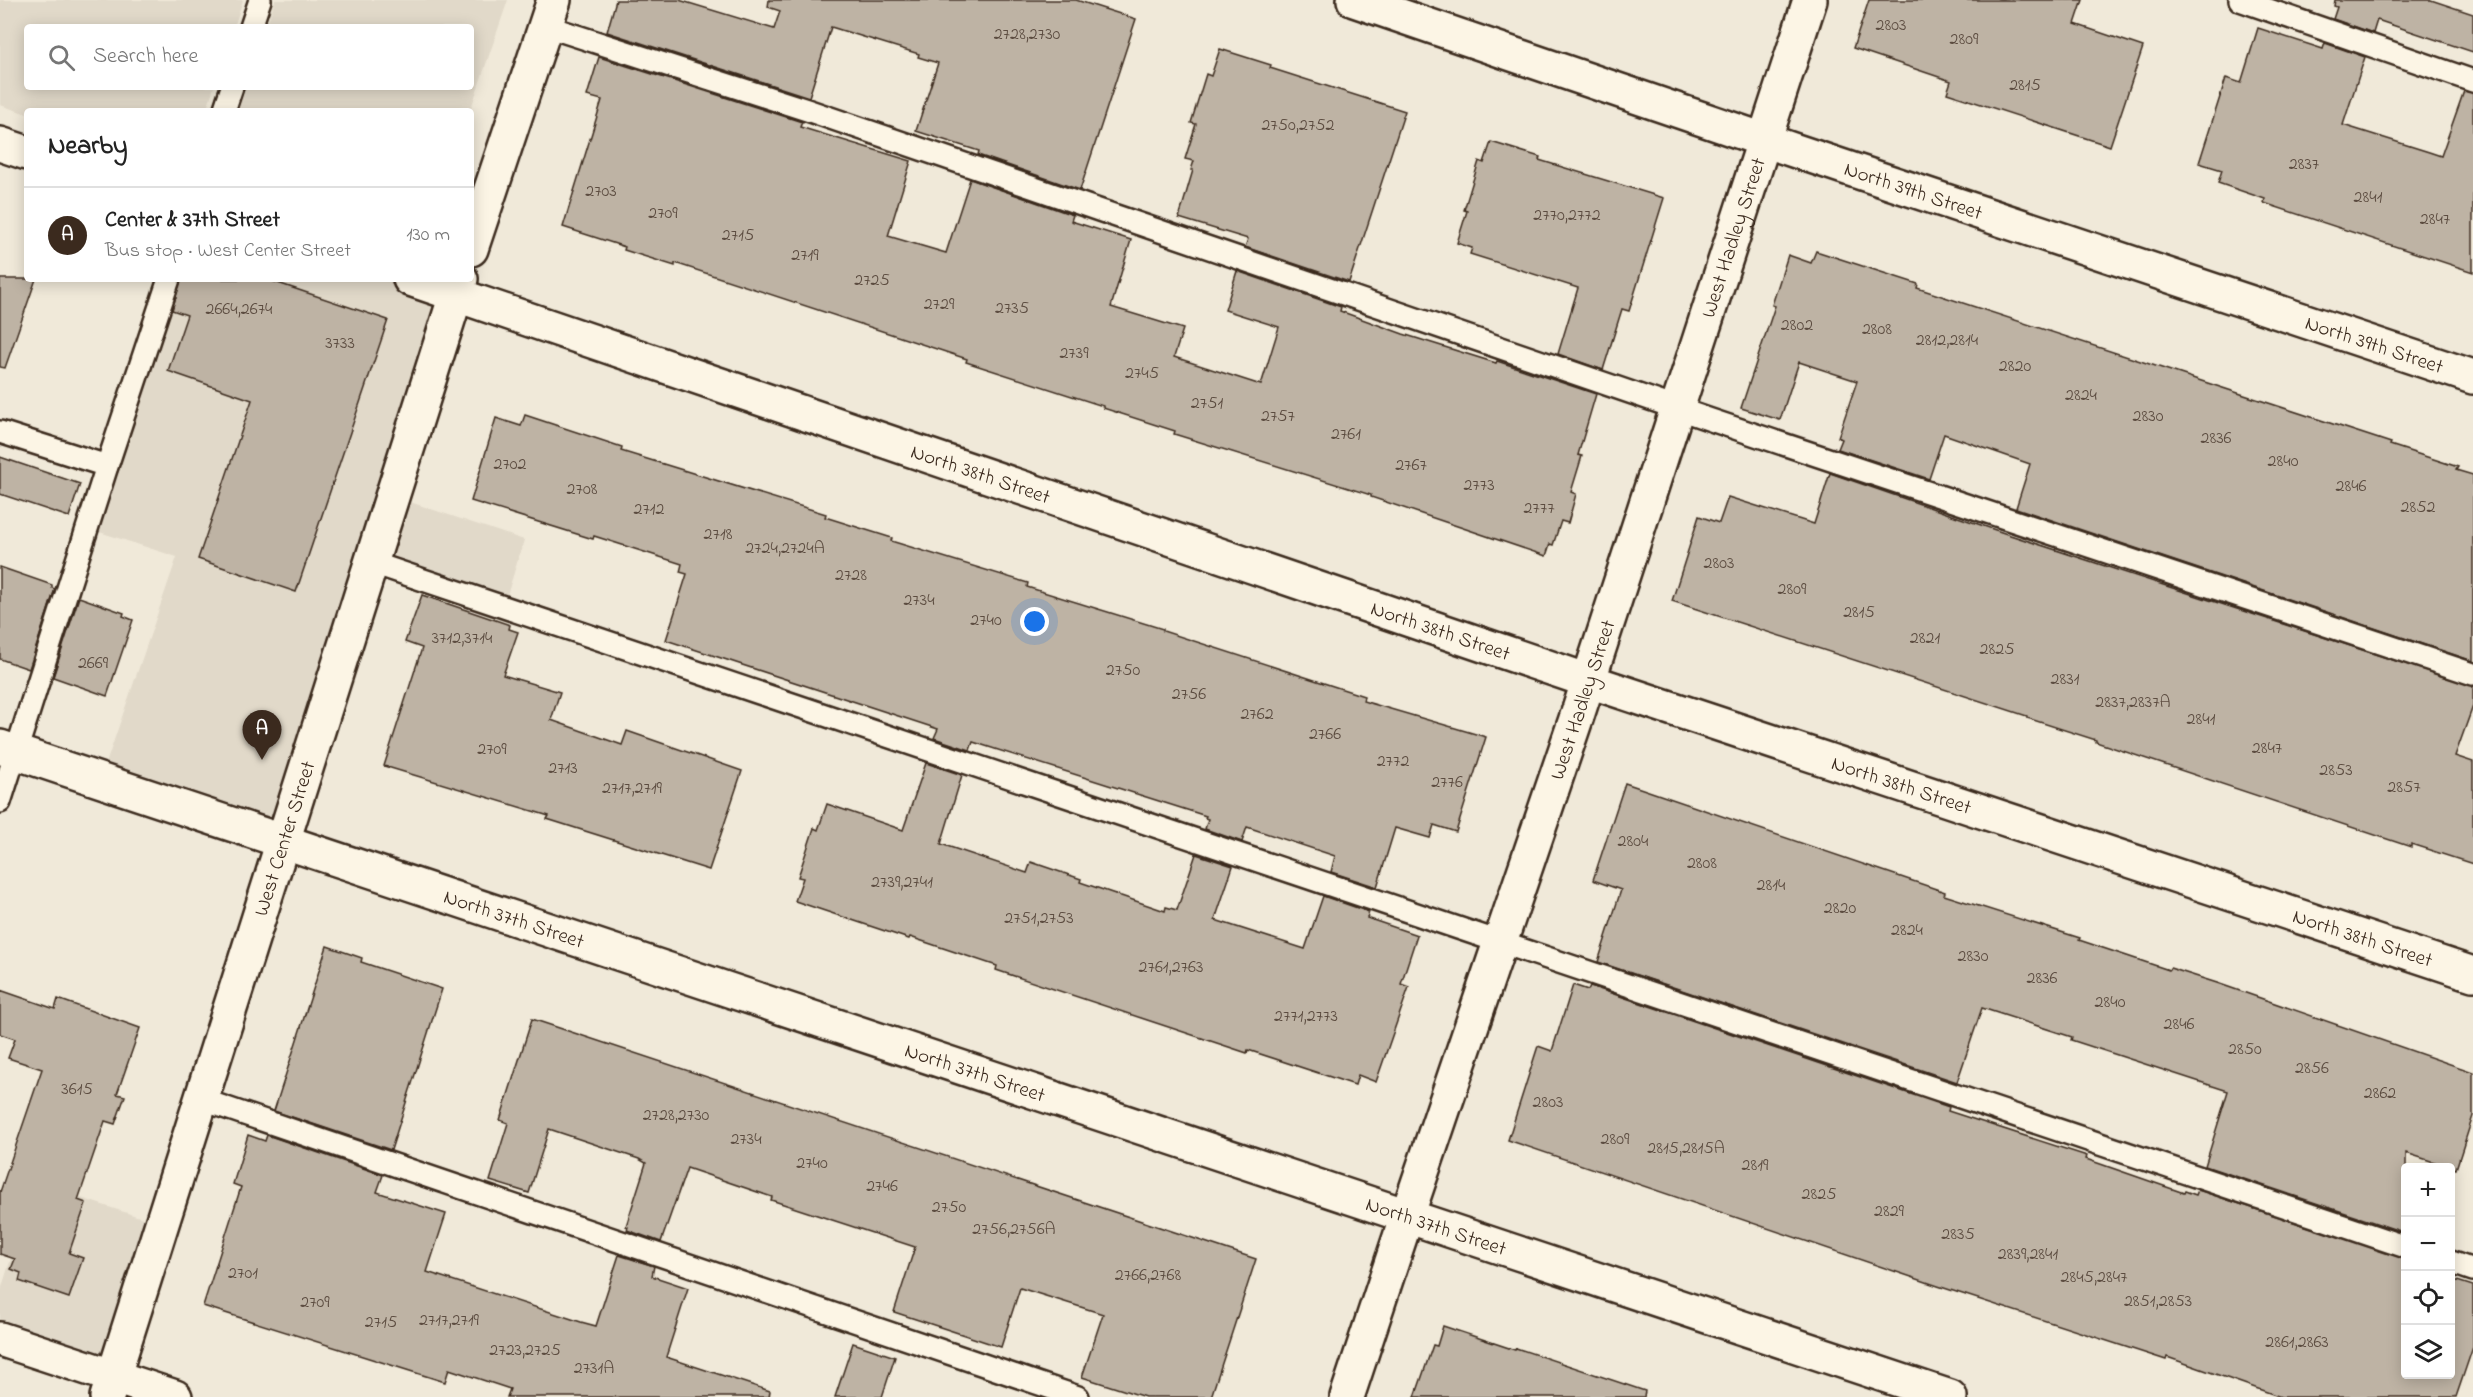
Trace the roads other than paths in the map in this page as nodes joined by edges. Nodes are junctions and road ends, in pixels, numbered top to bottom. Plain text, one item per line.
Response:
1 (260, 0) edge
2 (1354, 0) edge
3 (1810, 0) edge
4 (2240, 0) edge
5 (550, 13) edge
6 (252, 24) edge
7 (2473, 81) edge
8 (231, 90) edge
9 (225, 108) edge
10 (1764, 140) junction
11 (0, 144) edge
12 (24, 152) edge
13 (474, 240) edge
14 (168, 282) edge
15 (431, 282) edge
16 (458, 286) edge
17 (2473, 377) edge
18 (1677, 409) junction
19 (0, 432) edge
20 (107, 466) junction
21 (370, 562) junction
22 (2473, 674) edge
23 (1588, 681) junction
24 (8, 750) edge
25 (0, 802) edge
26 (281, 841) junction
27 (1500, 942) junction
28 (2473, 974) edge
29 (200, 1099) junction
30 (1407, 1216) junction
31 (2401, 1245) edge
32 (2455, 1263) edge
33 (2473, 1270) edge
34 (0, 1338) edge
35 (110, 1386) edge
36 (175, 1397) edge
37 (1078, 1397) edge
38 (1347, 1397) edge
39 (1950, 1397) edge

1 - 6 lane
2 - 10 street, North 39th Street
3 - 10 street, West Hadley Street
4 - 7 lane
5 - 13 street
5 - 18 lane
8 - 9 lane
10 - 17 street, North 39th Street
10 - 18 street, West Hadley Street
11 - 12 street
14 - 20 lane
15 - 16 street, North 38th Street
16 - 21 street, West Center Street
16 - 23 street, North 38th Street
18 - 22 lane
18 - 23 street, West Hadley Street
19 - 20 lane
20 - 24 lane
21 - 26 street, West Center Street
21 - 27 lane
23 - 27 street, West Hadley Street
23 - 28 street, North 38th Street
24 - 25 lane
24 - 26 street, North 37th Street
26 - 29 street, West Center Street
26 - 30 street, North 37th Street
27 - 30 street, West Hadley Street
27 - 31 lane
29 - 35 street, West Center Street
29 - 37 lane
30 - 38 street, West Hadley Street
30 - 39 street, North 37th Street
32 - 33 lane
34 - 35 street
35 - 36 street

